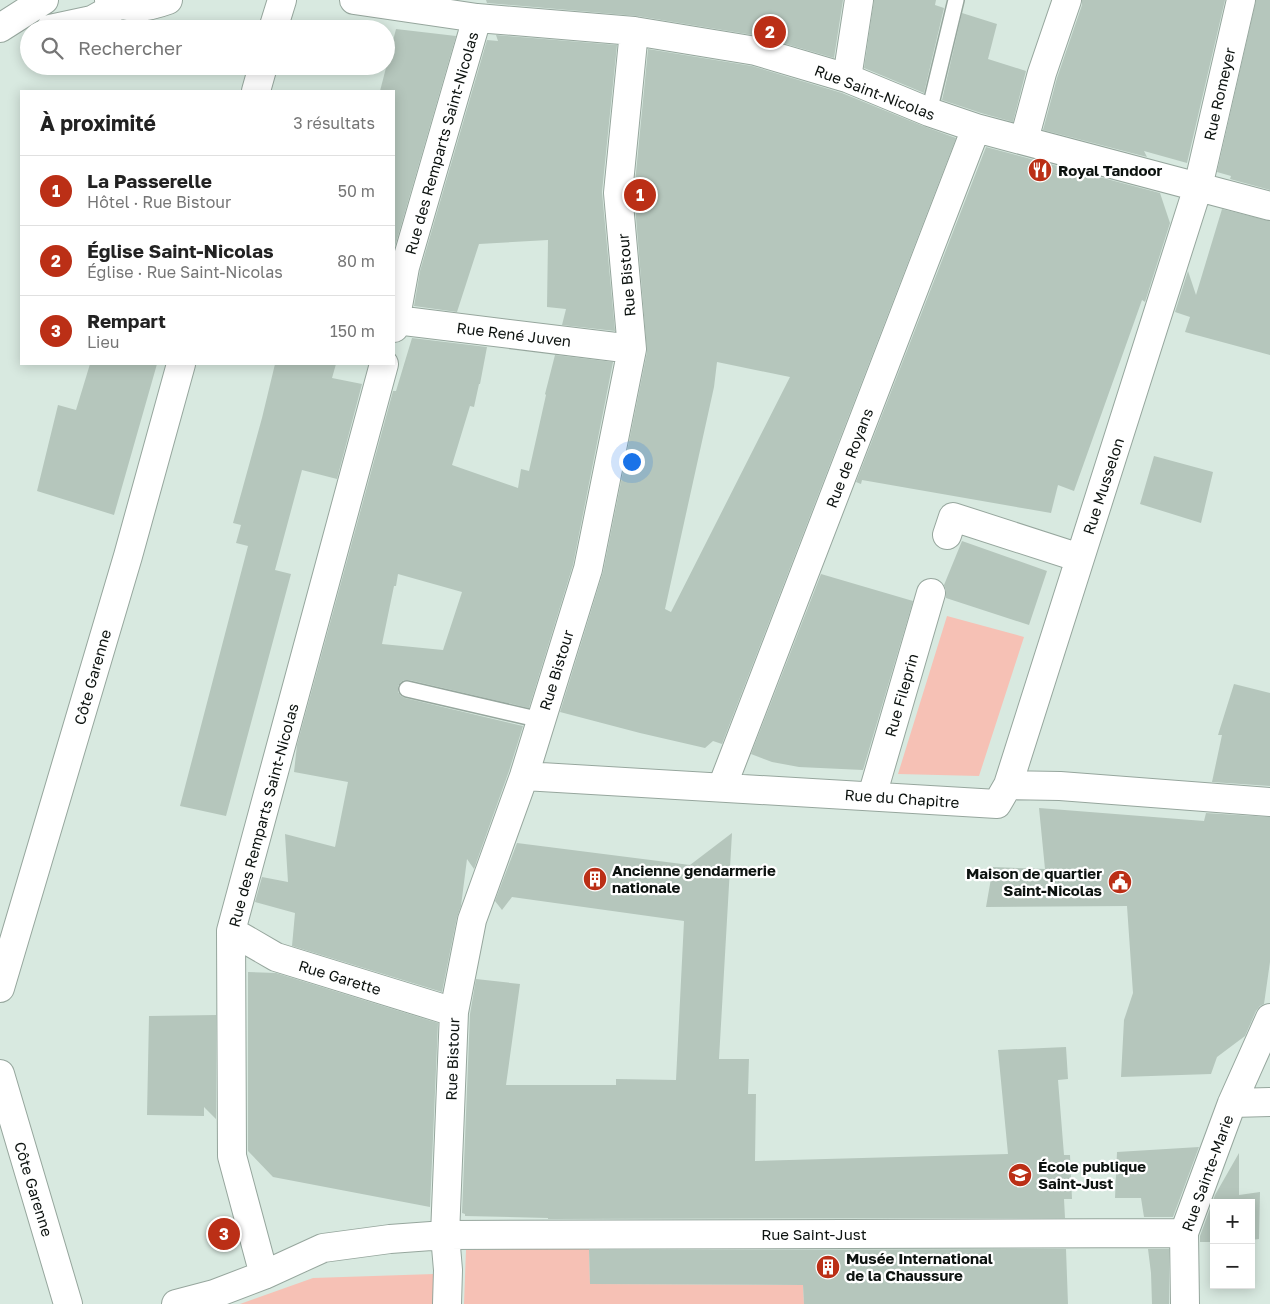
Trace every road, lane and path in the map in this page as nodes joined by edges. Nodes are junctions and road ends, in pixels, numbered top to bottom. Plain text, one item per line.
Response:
1 (44, 0) edge
2 (168, 0) edge
3 (282, 0) edge
4 (354, 0) edge
5 (859, 0) edge
6 (956, 0) edge
7 (1067, 0) edge
8 (1241, 0) edge
9 (114, 2) edge
10 (477, 18) junction
11 (92, 20) edge
12 (276, 20) edge
13 (0, 28) edge
14 (634, 31) junction
15 (20, 34) edge
16 (0, 38) edge
17 (260, 75) edge
18 (847, 78) junction
19 (256, 90) edge
20 (929, 112) junction
21 (976, 128) junction
22 (1024, 140) junction
23 (1198, 187) junction
24 (1270, 206) edge
25 (395, 324) edge
26 (632, 349) junction
27 (181, 365) edge
28 (384, 365) edge
29 (947, 535) dead end
30 (1080, 558) junction
31 (931, 593) dead end
32 (408, 689) dead end
33 (541, 720) junction
34 (524, 776) junction
35 (1008, 785) junction
36 (722, 787) junction
37 (872, 796) junction
38 (1270, 802) edge
39 (232, 931) junction
40 (0, 988) edge
41 (454, 1012) junction
42 (1270, 1018) edge
43 (0, 1074) edge
44 (1232, 1102) junction
45 (1270, 1102) edge
46 (1184, 1233) junction
47 (445, 1235) junction
48 (264, 1275) junction
49 (68, 1304) edge
50 (176, 1304) edge
51 (447, 1304) edge
52 (1185, 1304) edge

1 - 13 street
2 - 9 street
3 - 12 street
4 - 10 street, Rue Saint-Nicolas
5 - 18 street
6 - 20 lane
7 - 22 street
8 - 23 street, Rue Romeyer
9 - 11 street
10 - 14 street, Rue Saint-Nicolas
10 - 25 street, Rue des Remparts Saint-Nicolas
14 - 18 street, Rue Saint-Nicolas
14 - 26 street, Rue Bistour
15 - 16 street
17 - 19 street
18 - 20 street, Rue Saint-Nicolas
20 - 21 street, Rue Saint-Nicolas
21 - 22 street, Rue Saint-Nicolas
21 - 36 street, Rue de Royans
22 - 23 street, Rue Saint-Nicolas
23 - 24 street, Rue Saint-Nicolas
23 - 30 street, Rue Musselon
25 - 26 street, Rue René Juven
26 - 33 street, Rue Bistour
27 - 40 street, Côte Garenne
28 - 39 street, Rue des Remparts Saint-Nicolas
29 - 30 street
30 - 35 street, Rue Musselon
31 - 37 street, Rue Fileprin
32 - 33 lane
33 - 34 street, Rue Bistour
34 - 36 street, Rue du Chapitre
34 - 41 street, Rue Bistour
35 - 37 street, Rue du Chapitre
35 - 38 street
36 - 37 street, Rue du Chapitre
39 - 41 street, Rue Garette
39 - 48 street, Rue des Remparts Saint-Nicolas
41 - 47 street, Rue Bistour
42 - 44 street, Rue Sainte-Marie
43 - 49 street, Côte Garenne
44 - 45 street
44 - 46 street, Rue Sainte-Marie
46 - 47 street, Rue Saint-Just
46 - 52 street, Rue Sainte-Marie
47 - 48 street, Rue Saint-Just
47 - 51 street, Rue Bistour
48 - 50 street, Rue Saint-Just

